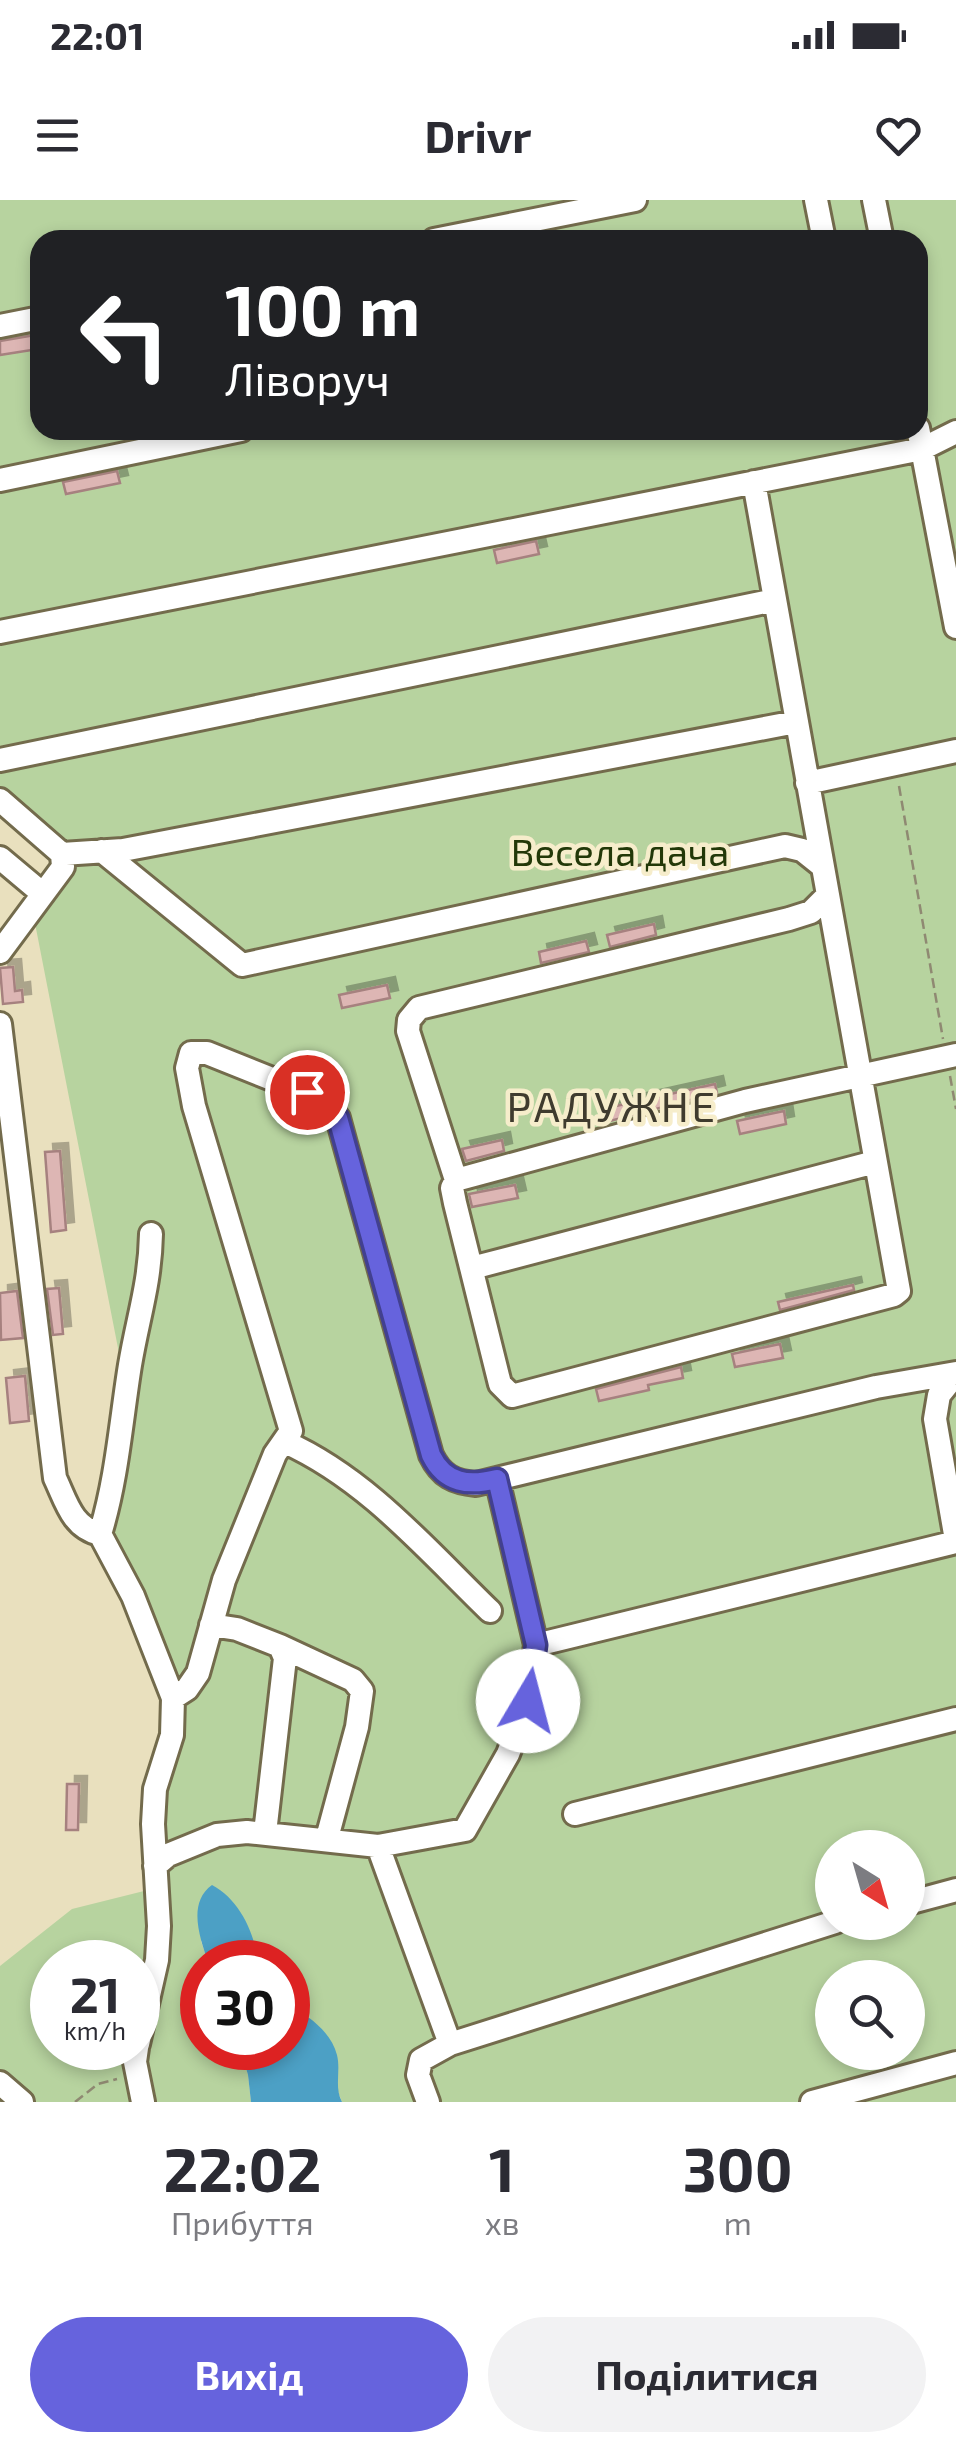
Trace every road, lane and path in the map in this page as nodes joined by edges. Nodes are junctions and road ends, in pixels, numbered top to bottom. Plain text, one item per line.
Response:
1 (635, 200) edge
2 (816, 200) edge
3 (874, 200) edge
4 (484, 230) edge
5 (822, 230) edge
6 (880, 230) edge
7 (30, 320) edge
8 (0, 326) edge
9 (956, 432) edge
10 (928, 437) edge
11 (193, 440) edge
12 (912, 440) edge
13 (920, 440) edge
14 (0, 480) edge
15 (754, 482) junction
16 (775, 600) junction
17 (956, 626) edge
18 (0, 632) edge
19 (796, 722) junction
20 (956, 751) edge
21 (0, 760) edge
22 (895, 765) junction
23 (807, 783) junction
24 (0, 800) edge
25 (102, 851) junction
26 (62, 854) junction
27 (0, 858) edge
28 (822, 866) junction
29 (43, 894) junction
30 (827, 896) junction
31 (0, 952) edge
32 (0, 1024) edge
33 (951, 1056) edge
34 (859, 1076) junction
35 (956, 1109) edge
36 (875, 1162) junction
37 (456, 1180) junction
38 (151, 1234) dead end
39 (472, 1268) junction
40 (956, 1374) edge
41 (285, 1442) junction
42 (497, 1479) junction
43 (100, 1534) junction
44 (956, 1541) edge
45 (490, 1611) dead end
46 (211, 1625) junction
47 (536, 1645) junction
48 (280, 1646) junction
49 (173, 1698) junction
50 (956, 1719) edge
51 (575, 1814) dead end
52 (265, 1834) junction
53 (327, 1838) junction
54 (378, 1846) junction
55 (155, 1866) junction
56 (956, 1890) edge
57 (925, 1898) edge
58 (815, 1928) edge
59 (158, 1940) edge
60 (450, 2044) junction
61 (956, 2063) edge
62 (136, 2070) edge
63 (0, 2083) edge
64 (141, 2097) edge
65 (22, 2102) edge
66 (74, 2102) edge
67 (428, 2102) edge
68 (812, 2102) edge

1 - 4 street
2 - 5 street
3 - 6 street
7 - 8 street
9 - 10 street
11 - 14 street
12 - 15 street
13 - 17 street
15 - 16 street
15 - 18 street
16 - 19 street
16 - 21 street
19 - 23 street
19 - 25 street
20 - 22 street
22 - 23 street
22 - 33 path
23 - 28 street
24 - 26 street
25 - 26 street
25 - 28 street
26 - 29 street
27 - 29 street
28 - 30 street
29 - 31 street
30 - 34 street
30 - 37 street
32 - 43 street
33 - 34 street
33 - 35 path
34 - 36 street
34 - 37 street
36 - 39 street
36 - 39 street
37 - 39 street
38 - 43 street
40 - 42 street
40 - 44 street
41 - 42 street
41 - 45 street
41 - 46 street
42 - 47 street
43 - 49 street
44 - 47 street
46 - 48 street
46 - 49 street
47 - 54 street
48 - 52 street
48 - 53 street
49 - 55 street
50 - 51 street
52 - 53 street
52 - 55 street
53 - 54 street
54 - 60 street
55 - 59 street
56 - 57 street
58 - 60 street
60 - 67 street
61 - 68 street
62 - 64 street
63 - 65 street
64 - 66 path

